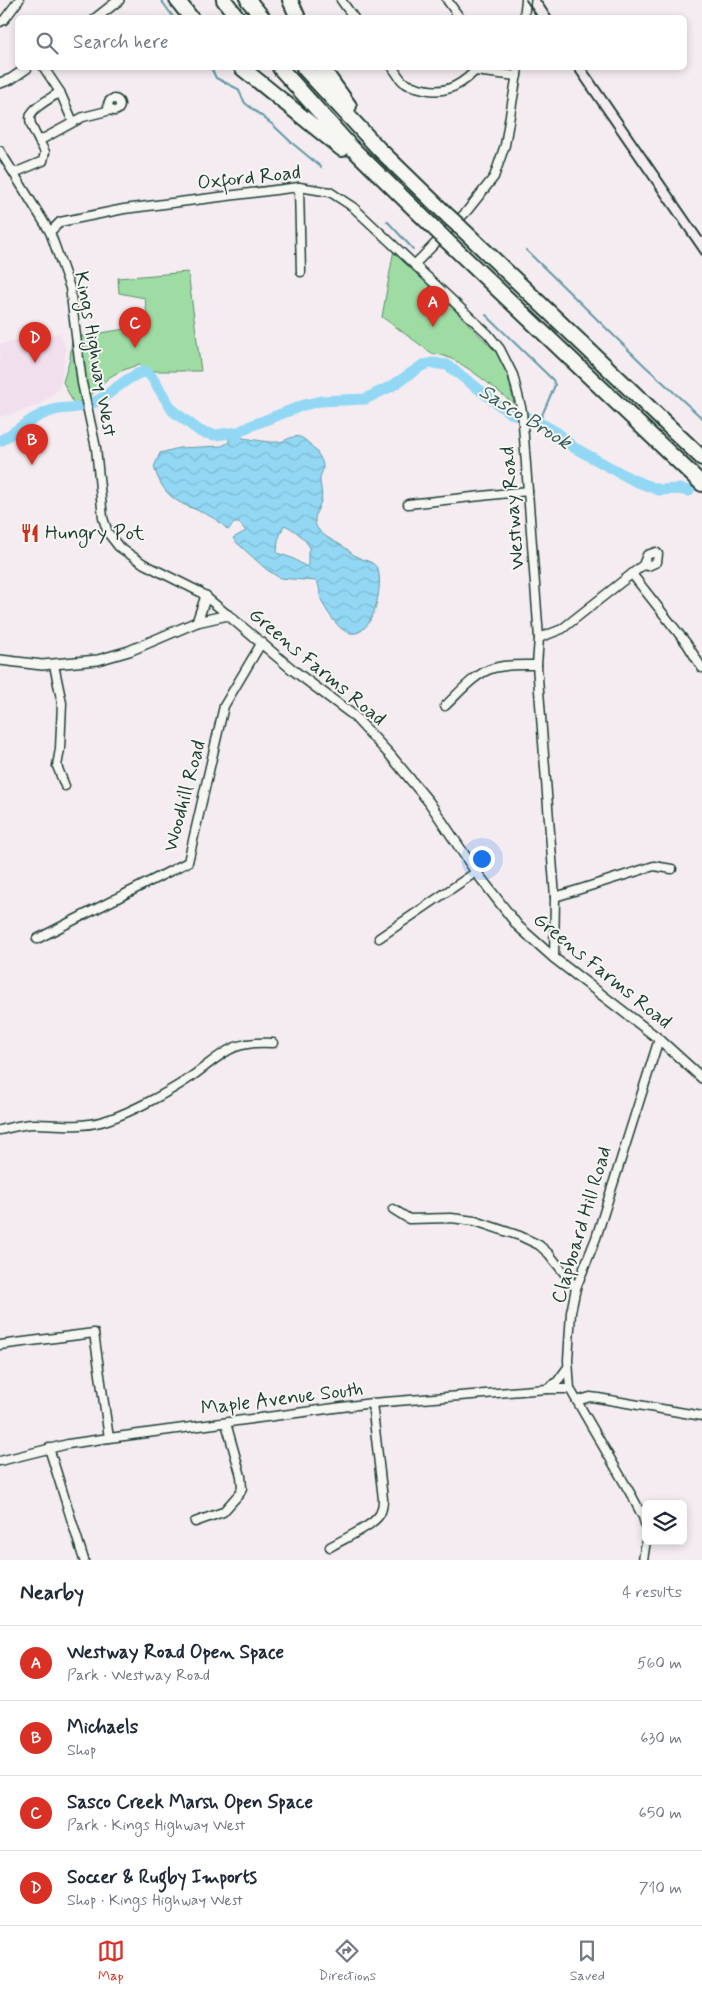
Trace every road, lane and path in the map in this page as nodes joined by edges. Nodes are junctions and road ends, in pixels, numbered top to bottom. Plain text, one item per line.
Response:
1 (19, 0) edge
2 (119, 0) edge
3 (177, 0) edge
4 (224, 0) edge
5 (248, 0) edge
6 (290, 0) edge
7 (340, 0) edge
8 (447, 0) edge
9 (526, 0) edge
10 (100, 15) edge
11 (189, 15) edge
12 (236, 15) edge
13 (260, 15) edge
14 (297, 15) edge
15 (352, 15) edge
16 (458, 15) edge
17 (524, 15) edge
18 (0, 22) edge
19 (24, 70) edge
20 (45, 70) edge
21 (245, 70) edge
22 (282, 70) edge
23 (306, 70) edge
24 (323, 70) edge
25 (394, 70) edge
26 (474, 70) edge
27 (489, 70) edge
28 (517, 72) edge
29 (0, 83) edge
30 (60, 92) junction
31 (111, 110) dead end
32 (73, 122) junction
33 (39, 141) junction
34 (0, 151) edge
35 (396, 166) junction
36 (14, 173) junction
37 (298, 187) junction
38 (415, 210) junction
39 (43, 219) junction
40 (60, 222) junction
41 (50, 232) junction
42 (415, 264) junction
43 (301, 272) dead end
44 (702, 458) edge
45 (702, 484) edge
46 (528, 491) junction
47 (408, 504) dead end
48 (103, 518) joint
49 (643, 566) dead end
50 (632, 574) junction
51 (206, 596) junction
52 (228, 615) junction
53 (196, 622) junction
54 (539, 638) junction
55 (262, 642) junction
56 (0, 660) edge
57 (54, 665) junction
58 (537, 665) junction
59 (702, 668) edge
60 (445, 706) dead end
61 (65, 786) dead end
62 (672, 869) dead end
63 (476, 872) junction
64 (555, 897) junction
65 (379, 938) dead end
66 (37, 939) dead end
67 (554, 958) junction
68 (659, 1039) junction
69 (273, 1043) dead end
70 (702, 1078) edge
71 (0, 1130) edge
72 (393, 1209) dead end
73 (576, 1288) junction
74 (0, 1345) edge
75 (568, 1367) junction
76 (547, 1389) junction
77 (570, 1389) junction
78 (577, 1401) junction
79 (372, 1403) junction
80 (702, 1416) edge
81 (226, 1423) junction
82 (109, 1438) junction
83 (48, 1448) junction
84 (0, 1461) edge
85 (642, 1515) edge
86 (195, 1522) dead end
87 (645, 1545) edge
88 (330, 1547) dead end
89 (84, 1560) edge
90 (643, 1560) edge

1 - 18 street
2 - 10 street
3 - 11 highway
4 - 12 highway
5 - 13 highway
6 - 14 highway
7 - 15 street
8 - 16 street
9 - 17 street
19 - 29 street
20 - 30 street
21 - 38 highway
22 - 38 highway
23 - 35 highway
24 - 35 highway
25 - 26 street
27 - 28 street
28 - 42 street
30 - 32 street
30 - 33 street
31 - 32 street
32 - 33 street
33 - 36 street
34 - 36 street, Kings Highway West
35 - 44 highway, bridge
36 - 39 street, Kings Highway West
37 - 40 street, Oxford Road
37 - 42 street, Oxford Road
37 - 43 street
38 - 45 highway, bridge
39 - 40 street, Oxford Road
39 - 41 street, Kings Highway West
40 - 41 street
41 - 48 street, Kings Highway West
42 - 46 street, Westway Road
46 - 47 street
46 - 54 street, Westway Road
48 - 51 street, Greens Farms Road
49 - 50 street
50 - 54 street
50 - 59 street
51 - 52 street, Greens Farms Road
51 - 53 street
52 - 53 street
52 - 55 street, Greens Farms Road
53 - 57 street
54 - 58 street, Westway Road
55 - 63 street, Greens Farms Road
55 - 66 street, Woodhill Road
56 - 57 street
57 - 61 street
58 - 60 street
58 - 64 street, Westway Road
62 - 64 street
63 - 65 street
63 - 67 street, Greens Farms Road
64 - 67 street, Westway Road
67 - 68 street, Greens Farms Road
68 - 70 street, Greens Farms Road
68 - 73 street, Clapboard Hill Road
69 - 71 street
72 - 73 street
73 - 75 street, Clapboard Hill Road
74 - 82 street
75 - 76 street
75 - 77 street, Clapboard Hill Road
76 - 77 street, Maple Avenue South
76 - 79 street, Maple Avenue South
77 - 78 street, Clapboard Hill Road
78 - 80 street
78 - 85 street, Clapboard Hill Road
79 - 81 street, Maple Avenue South
79 - 88 street
81 - 82 street, Maple Avenue South
81 - 86 street
82 - 83 street, Maple Avenue South
83 - 84 street, Maple Avenue South
83 - 89 street
87 - 90 street

